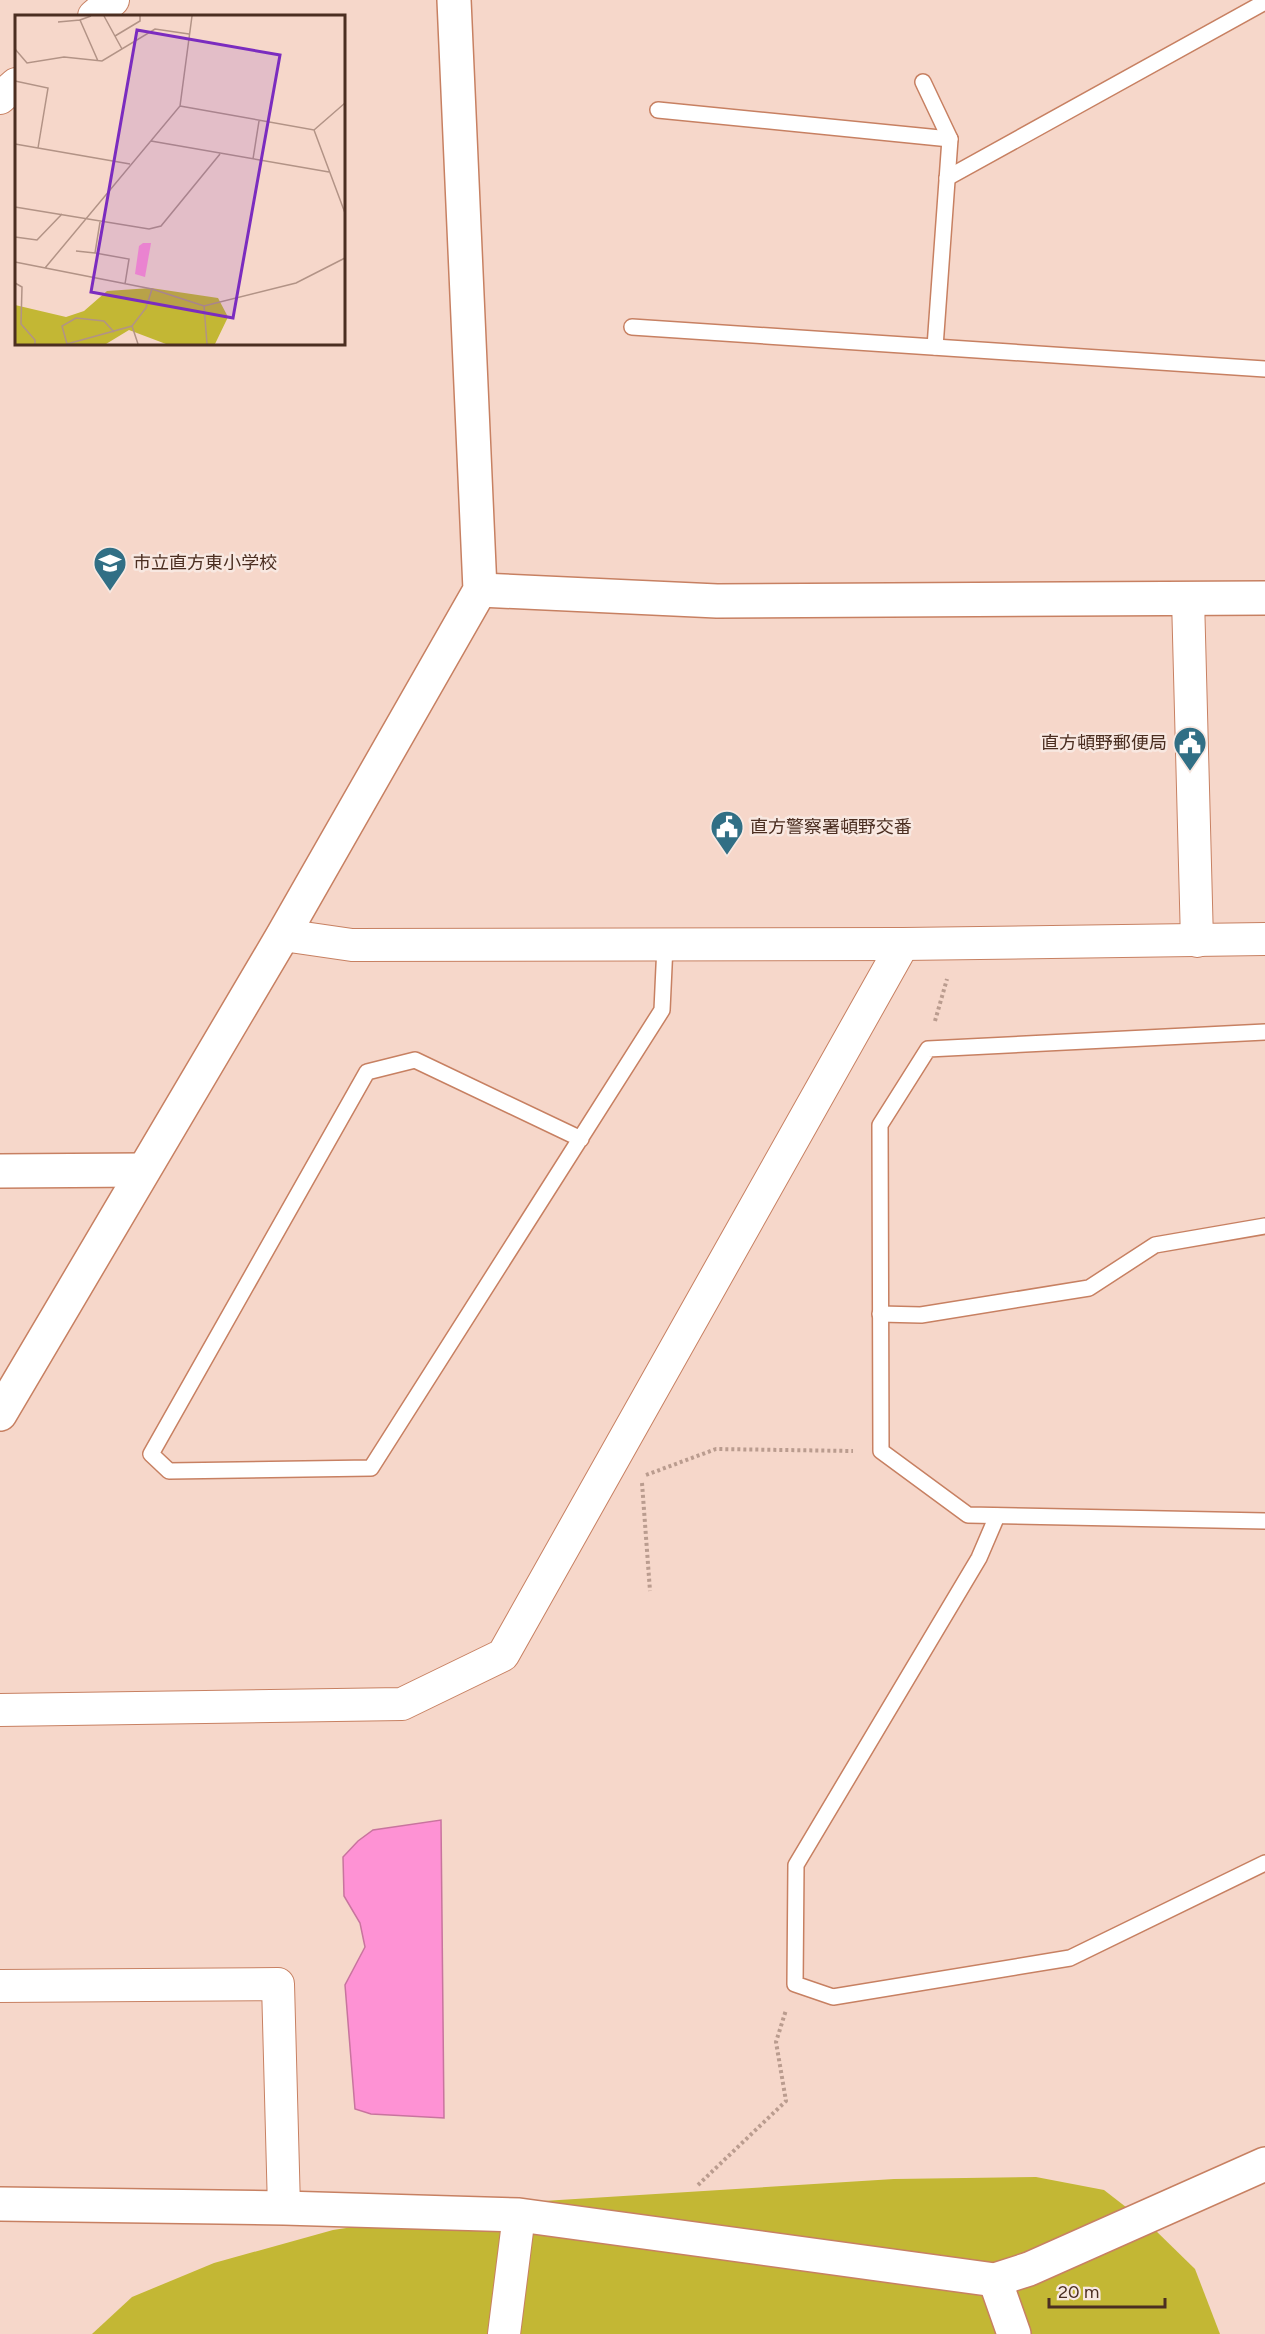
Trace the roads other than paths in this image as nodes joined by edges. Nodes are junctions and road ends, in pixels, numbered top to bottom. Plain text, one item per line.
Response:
1 (113, 0) edge
2 (454, 0) edge
3 (1265, 2) edge
4 (95, 15) edge
5 (923, 82) dead end
6 (15, 85) edge
7 (0, 98) edge
8 (658, 110) dead end
9 (950, 139) junction
10 (947, 178) junction
11 (632, 327) dead end
12 (935, 347) junction
13 (1265, 369) edge
14 (480, 590) junction
15 (1188, 598) junction
16 (1265, 598) edge
17 (283, 935) junction
18 (1265, 939) edge
19 (1197, 940) junction
20 (903, 944) junction
21 (665, 945) junction
22 (1265, 1032) edge
23 (581, 1139) junction
24 (143, 1170) junction
25 (0, 1171) edge
26 (1265, 1226) edge
27 (880, 1314) junction
28 (0, 1414) edge
29 (997, 1516) junction
30 (1265, 1521) edge
31 (0, 1710) edge
32 (1265, 1863) edge
33 (0, 1986) edge
34 (1265, 2164) edge
35 (0, 2204) edge
36 (284, 2208) junction
37 (519, 2215) junction
38 (995, 2280) junction
39 (504, 2334) edge
40 (1014, 2334) edge

1 - 4 street
2 - 14 street
3 - 10 lane
5 - 9 lane
6 - 7 street
8 - 9 lane
9 - 10 lane
10 - 12 lane
11 - 12 lane
12 - 13 lane
14 - 15 street
14 - 17 street
15 - 16 street
15 - 19 street
17 - 21 street
17 - 24 street
18 - 19 street
19 - 20 street
20 - 21 street
20 - 31 street
21 - 23 lane
22 - 27 lane
23 - 23 lane
24 - 25 street
24 - 28 street
26 - 27 lane
27 - 29 lane
29 - 30 lane
29 - 32 lane
33 - 36 street
34 - 38 street
35 - 36 street
36 - 37 street
37 - 38 street
37 - 39 street
38 - 40 street

